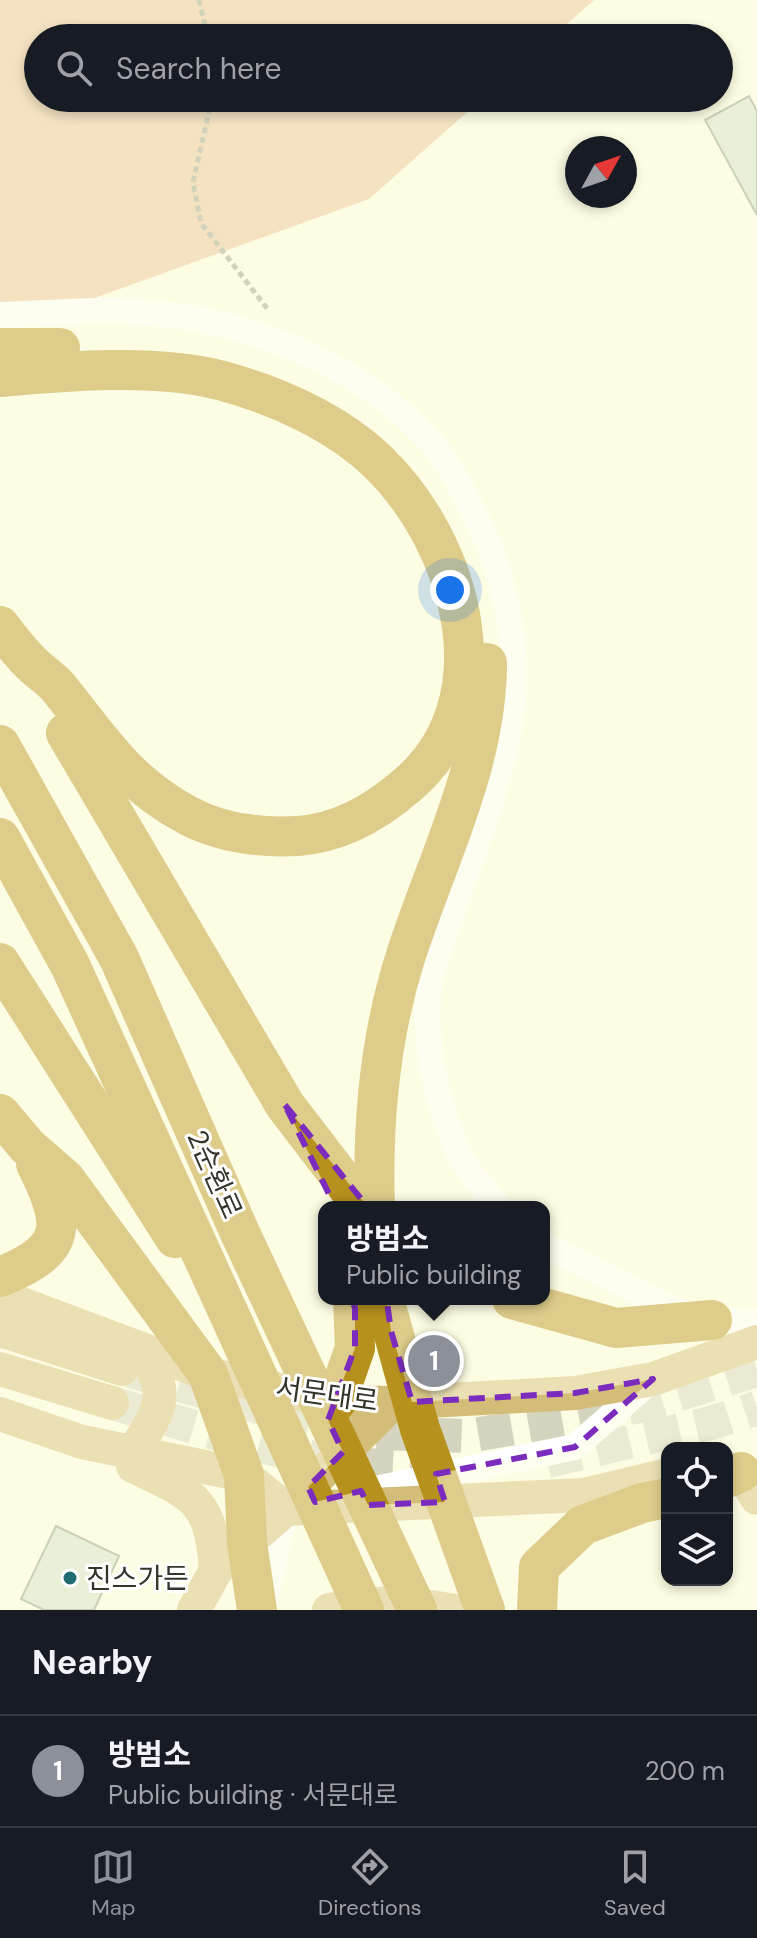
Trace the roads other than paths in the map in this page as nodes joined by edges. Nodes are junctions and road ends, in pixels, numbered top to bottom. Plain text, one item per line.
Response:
1 (0, 315) edge
2 (0, 348) edge
3 (0, 377) edge
4 (0, 626) edge
5 (30, 663) junction
6 (0, 745) edge
7 (0, 838) edge
8 (0, 963) edge
9 (285, 1105) junction
10 (0, 1114) edge
11 (27, 1146) junction
12 (330, 1201) edge
13 (358, 1201) edge
14 (375, 1201) edge
15 (495, 1201) edge
16 (550, 1248) edge
17 (0, 1277) edge
18 (0, 1296) edge
19 (353, 1305) edge
20 (386, 1305) edge
21 (534, 1305) edge
22 (233, 1320) junction
23 (712, 1320) junction
24 (757, 1321) edge
25 (0, 1330) edge
26 (757, 1342) edge
27 (131, 1359) junction
28 (0, 1369) edge
29 (208, 1374) junction
30 (653, 1379) junction
31 (336, 1402) junction
32 (112, 1403) tunnel mouth
33 (393, 1403) junction
34 (0, 1414) edge
35 (82, 1442) junction
36 (133, 1453) junction
37 (244, 1475) junction
38 (661, 1476) edge
39 (661, 1499) edge
40 (286, 1509) junction
41 (245, 1587) edge
42 (435, 1609) edge
43 (194, 1610) edge
44 (329, 1610) edge
45 (364, 1610) edge
46 (485, 1610) edge
47 (537, 1610) edge

1 - 15 street
2 - 14 highway
3 - 5 highway
4 - 5 highway
5 - 9 highway
6 - 42 highway, 2순환로
7 - 22 highway, 2순환로
8 - 22 highway
9 - 12 highway
9 - 13 highway
10 - 11 highway
11 - 17 highway
11 - 29 highway
16 - 23 street
18 - 27 main road, 서문대로
19 - 31 highway
20 - 46 highway
21 - 23 highway
22 - 45 highway, 2순환로
23 - 24 street
25 - 27 main road, 서문대로
26 - 30 main road, 서문대로
27 - 29 main road, 서문대로
27 - 36 main road
28 - 32 main road
29 - 31 main road, 서문대로
29 - 37 highway
30 - 33 main road, 서문대로
30 - 40 street
31 - 33 main road, 서문대로
31 - 40 main road
33 - 40 main road
34 - 35 main road
35 - 36 main road
35 - 41 main road
36 - 37 main road
37 - 40 main road
37 - 41 highway
38 - 40 main road
39 - 47 highway
40 - 41 main road
40 - 41 street
41 - 43 main road
42 - 44 main road

